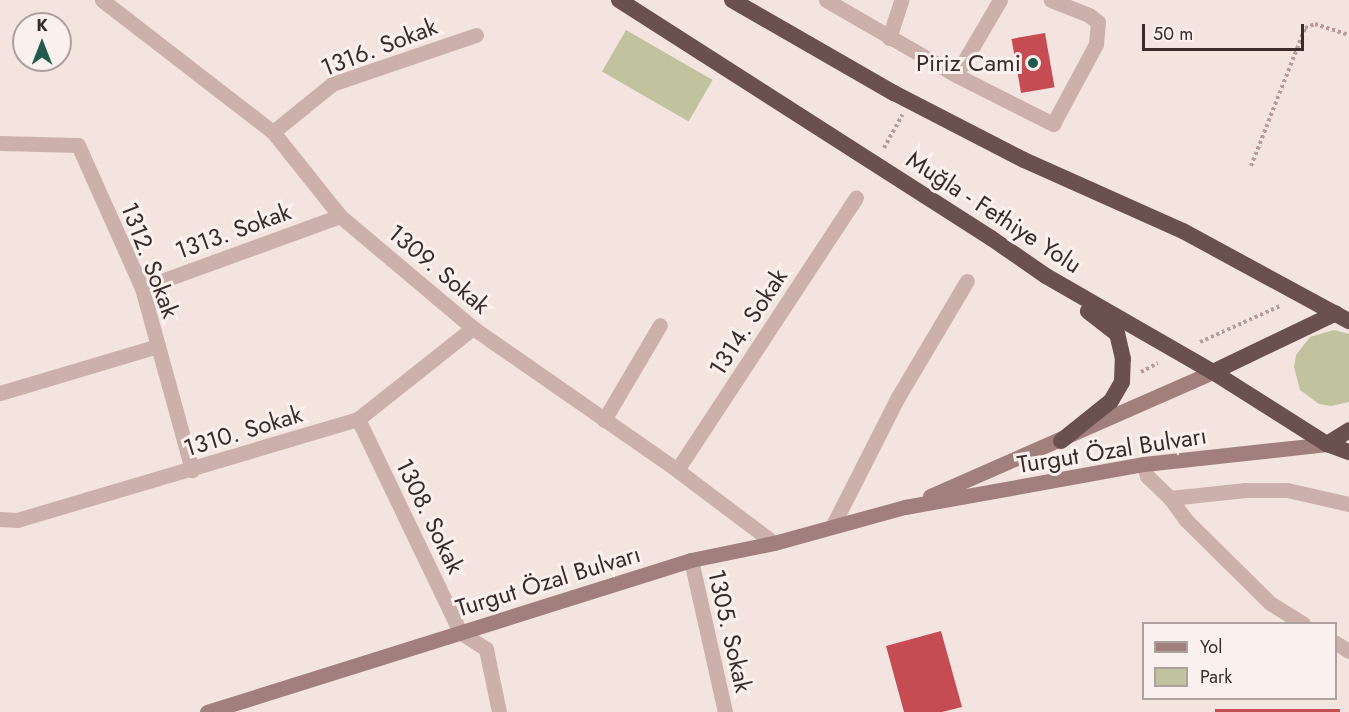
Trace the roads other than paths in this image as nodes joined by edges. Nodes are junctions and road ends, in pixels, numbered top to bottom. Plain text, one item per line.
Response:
1 (102, 0) edge
2 (619, 0) edge
3 (732, 0) edge
4 (826, 0) edge
5 (901, 0) edge
6 (1000, 0) edge
7 (1051, 0) edge
8 (477, 35) dead end
9 (889, 38) junction
10 (956, 75) junction
11 (273, 132) junction
12 (0, 143) edge
13 (856, 198) dead end
14 (339, 216) junction
15 (1046, 276) junction
16 (967, 281) dead end
17 (142, 288) junction
18 (1345, 315) edge
19 (660, 325) dead end
20 (473, 328) junction
21 (158, 346) junction
22 (1213, 372) junction
23 (0, 393) edge
24 (358, 419) junction
25 (604, 420) junction
26 (1349, 430) edge
27 (1061, 441) junction
28 (1327, 444) junction
29 (1349, 452) edge
30 (1144, 464) junction
31 (192, 470) junction
32 (677, 470) junction
33 (1170, 498) junction
34 (1349, 504) edge
35 (905, 507) junction
36 (0, 519) edge
37 (833, 525) junction
38 (774, 543) junction
39 (691, 560) junction
40 (1300, 622) edge
41 (460, 632) junction
42 (207, 712) edge
43 (499, 712) edge
44 (725, 712) edge

1 - 11 street, 1309. Sokak
2 - 15 highway, Muğla - Fethiye Yolu
3 - 18 highway, Muğla - Fethiye Yolu
4 - 9 street
5 - 9 street
6 - 10 street
7 - 10 street
8 - 11 street, 1316. Sokak
9 - 10 street
11 - 14 street, 1309. Sokak
12 - 17 street, 1312. Sokak
13 - 32 street, 1314. Sokak
14 - 17 street, 1313. Sokak
14 - 20 street, 1309. Sokak
15 - 22 highway, Muğla - Fethiye Yolu
15 - 27 highway
16 - 37 street
17 - 21 street, 1312. Sokak
18 - 22 highway
19 - 25 street
20 - 24 street, 1310. Sokak
20 - 25 street, 1309. Sokak
21 - 23 street
21 - 31 street, 1312. Sokak
22 - 27 main road, Turgut Özal Bulvarı
22 - 28 highway, Muğla - Fethiye Yolu
24 - 31 street, 1310. Sokak
24 - 41 street, 1308. Sokak
25 - 32 street, 1309. Sokak
26 - 28 highway
27 - 35 main road, Turgut Özal Bulvarı
28 - 29 highway, Muğla - Fethiye Yolu
28 - 30 main road, Turgut Özal Bulvarı
30 - 33 street
30 - 35 main road, Turgut Özal Bulvarı
31 - 36 street, 1310. Sokak
32 - 38 street, 1309. Sokak
33 - 34 street
33 - 40 street
35 - 37 main road, Turgut Özal Bulvarı
37 - 38 main road, Turgut Özal Bulvarı
38 - 39 main road, Turgut Özal Bulvarı
39 - 41 main road, Turgut Özal Bulvarı
39 - 44 street, 1305. Sokak
41 - 42 main road, Turgut Özal Bulvarı
41 - 43 street

